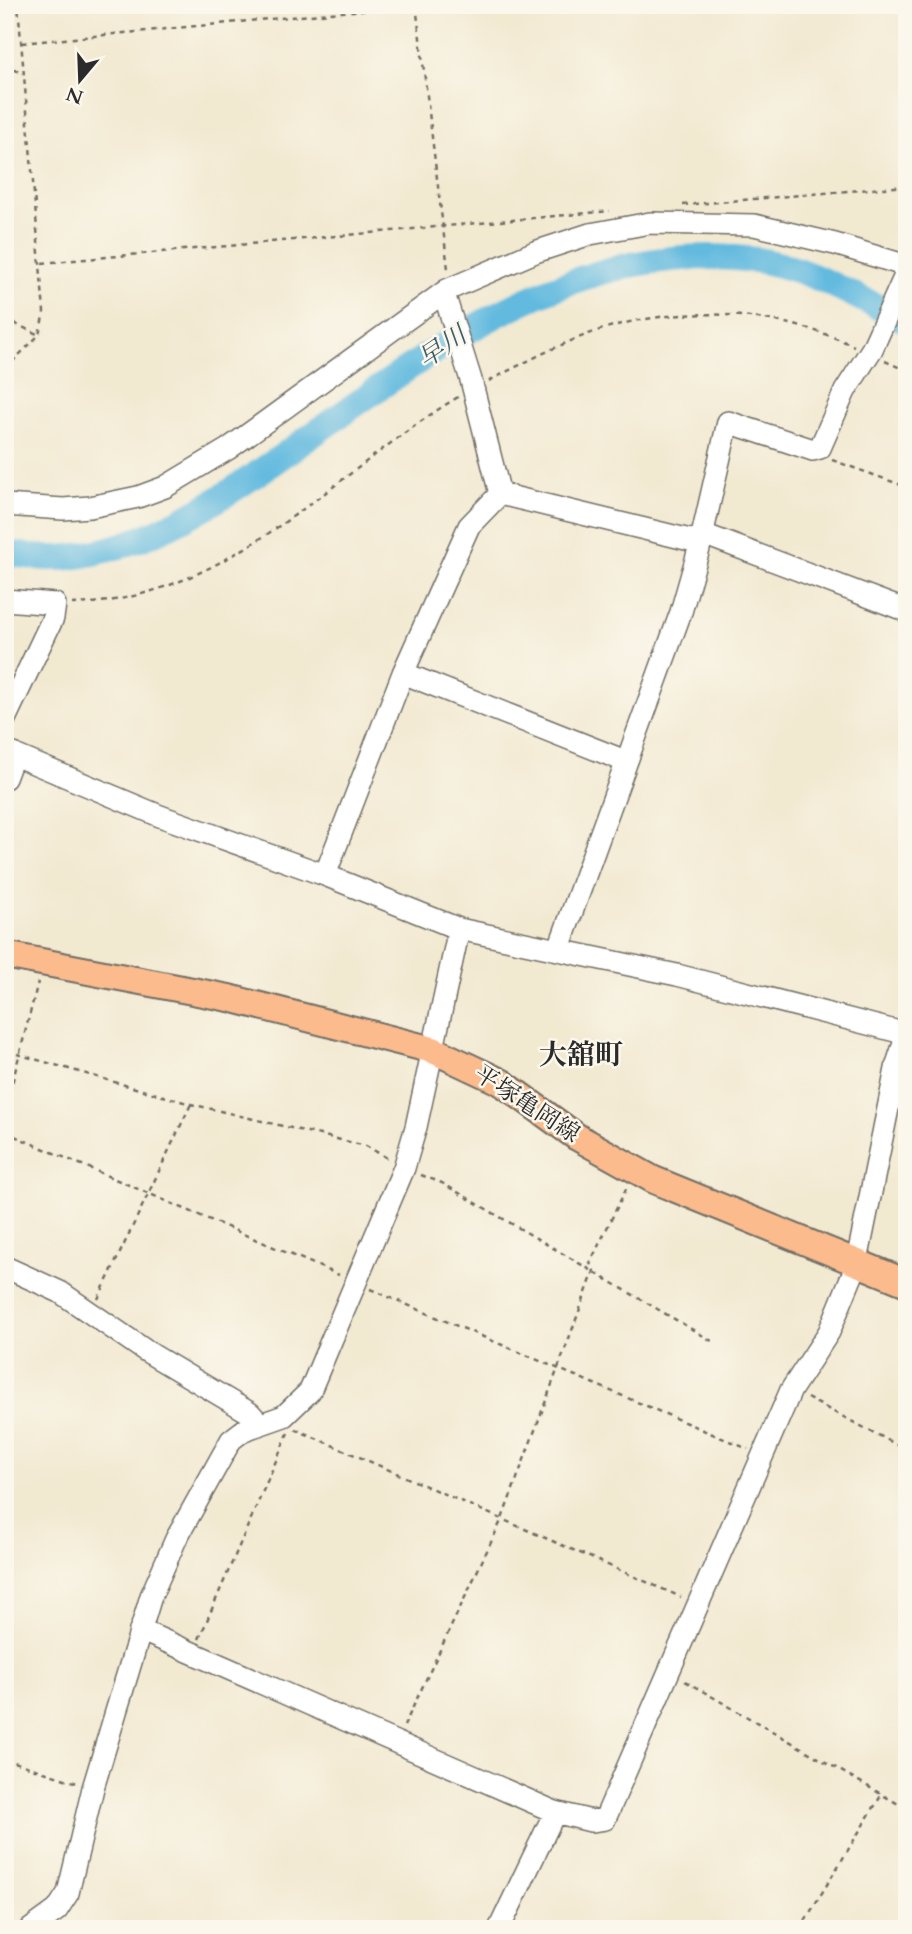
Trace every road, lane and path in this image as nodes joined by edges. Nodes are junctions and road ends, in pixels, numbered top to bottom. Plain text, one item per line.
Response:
1 (18, 5) edge
2 (415, 5) edge
3 (22, 43) junction
4 (5, 65) edge
5 (23, 73) junction
6 (907, 186) edge
7 (675, 205) dead end
8 (620, 210) dead end
9 (443, 225) junction
10 (42, 263) junction
11 (906, 270) edge
12 (447, 295) junction
13 (5, 318) edge
14 (38, 335) junction
15 (5, 369) edge
16 (813, 450) junction
17 (907, 487) edge
18 (499, 494) junction
19 (5, 505) edge
20 (701, 539) junction
21 (5, 600) edge
22 (907, 611) edge
23 (403, 673) junction
24 (5, 719) edge
25 (9, 753) edge
26 (625, 761) junction
27 (5, 778) edge
28 (326, 875) junction
29 (459, 929) junction
30 (559, 948) junction
31 (5, 955) edge
32 (44, 960) junction
33 (907, 1034) edge
34 (433, 1050) junction
35 (17, 1055) junction
36 (191, 1104) junction
37 (5, 1111) edge
38 (5, 1132) edge
39 (404, 1168) junction
40 (627, 1186) dead end
41 (149, 1191) junction
42 (857, 1263) junction
43 (5, 1267) edge
44 (594, 1271) junction
45 (357, 1283) junction
46 (907, 1283) edge
47 (90, 1314) junction
48 (712, 1341) dead end
49 (558, 1368) junction
50 (791, 1390) junction
51 (260, 1423) junction
52 (907, 1450) edge
53 (764, 1455) junction
54 (502, 1519) junction
55 (700, 1605) junction
56 (140, 1630) junction
57 (194, 1652) junction
58 (671, 1672) junction
59 (396, 1744) junction
60 (5, 1759) edge
61 (93, 1788) junction
62 (882, 1794) junction
63 (907, 1808) edge
64 (555, 1812) junction
65 (31, 1929) edge
66 (499, 1929) edge
67 (800, 1929) edge

1 - 3 path
2 - 3 path
2 - 9 path
3 - 5 path
4 - 5 path
5 - 10 path
6 - 7 path
8 - 9 path
9 - 10 path
9 - 12 path
10 - 14 path
11 - 12 street
11 - 16 street
12 - 18 street
12 - 19 street
13 - 14 path
14 - 15 path
16 - 17 path
16 - 20 street
18 - 20 street
18 - 23 street
20 - 22 street
20 - 26 street
21 - 24 street
23 - 26 street
23 - 28 street
25 - 27 street
25 - 28 street
26 - 30 street
28 - 29 street
29 - 30 street
29 - 34 street
30 - 33 street
31 - 32 main road, 平塚亀岡線
32 - 34 main road, 平塚亀岡線
32 - 35 path
33 - 42 street
34 - 39 street
34 - 42 main road, 平塚亀岡線
35 - 36 path
35 - 37 path
36 - 39 path
36 - 41 path
38 - 41 path
39 - 44 path
39 - 45 street
40 - 44 path
41 - 45 path
41 - 47 path
42 - 46 main road, 平塚亀岡線
42 - 50 street
43 - 47 street
44 - 48 path
44 - 49 path
45 - 49 path
45 - 51 street
47 - 51 street
49 - 53 path
49 - 54 path
50 - 52 path
50 - 53 street
51 - 56 street
53 - 55 street
54 - 55 path
54 - 57 path
54 - 59 path
55 - 58 street
56 - 57 street
56 - 61 street
57 - 59 street
58 - 62 path
58 - 64 street
59 - 64 street
60 - 61 path
61 - 65 street
62 - 63 path
62 - 67 path
64 - 66 street

